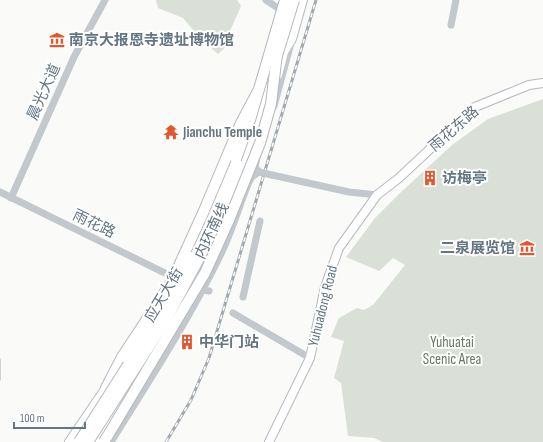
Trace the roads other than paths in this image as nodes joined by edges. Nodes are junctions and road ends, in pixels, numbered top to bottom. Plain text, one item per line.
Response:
1 (105, 0) edge
2 (266, 0) edge
3 (285, 0) edge
4 (294, 0) edge
5 (303, 0) edge
6 (456, 0) edge
7 (279, 4) edge
8 (299, 14) junction
9 (451, 24) dead end
10 (292, 39) junction
11 (277, 54) junction
12 (543, 83) edge
13 (258, 91) junction
14 (259, 172) junction
15 (0, 192) edge
16 (377, 195) junction
17 (11, 198) junction
18 (260, 221) dead end
19 (177, 279) junction
20 (191, 288) junction
21 (205, 291) junction
22 (243, 297) dead end
23 (233, 313) dead end
24 (310, 358) junction
25 (106, 388) junction
26 (69, 442) edge
27 (79, 442) edge
28 (88, 442) edge
29 (96, 442) edge
30 (104, 442) edge
31 (111, 442) edge
32 (269, 442) edge

1 - 17 street, 晨光大道
2 - 7 street
3 - 13 highway, 内环南线, bridge
4 - 11 highway, 内环南线, bridge
5 - 8 main road, 应天大街
6 - 9 street
7 - 8 main road
7 - 19 main road, 应天大街
8 - 10 main road, 应天大街
10 - 14 street, 应天大街
10 - 20 main road, 应天大街
11 - 28 highway, 内环南线, bridge
11 - 30 highway, bridge
12 - 16 main road, 雨花东路
13 - 25 highway, bridge
13 - 27 highway, 内环南线, bridge
14 - 16 street, bridge
14 - 21 street, 应天大街
15 - 17 street, 雨花路
16 - 24 main road, Yuhuadong Road
17 - 19 street, 雨花路
18 - 22 street
19 - 20 street, 雨花路
19 - 25 main road, 应天大街
20 - 21 street
20 - 29 main road, 应天大街
21 - 31 street, 应天大街
23 - 24 street
24 - 32 main road, Yuhuadong Road
25 - 26 main road, 应天大街

